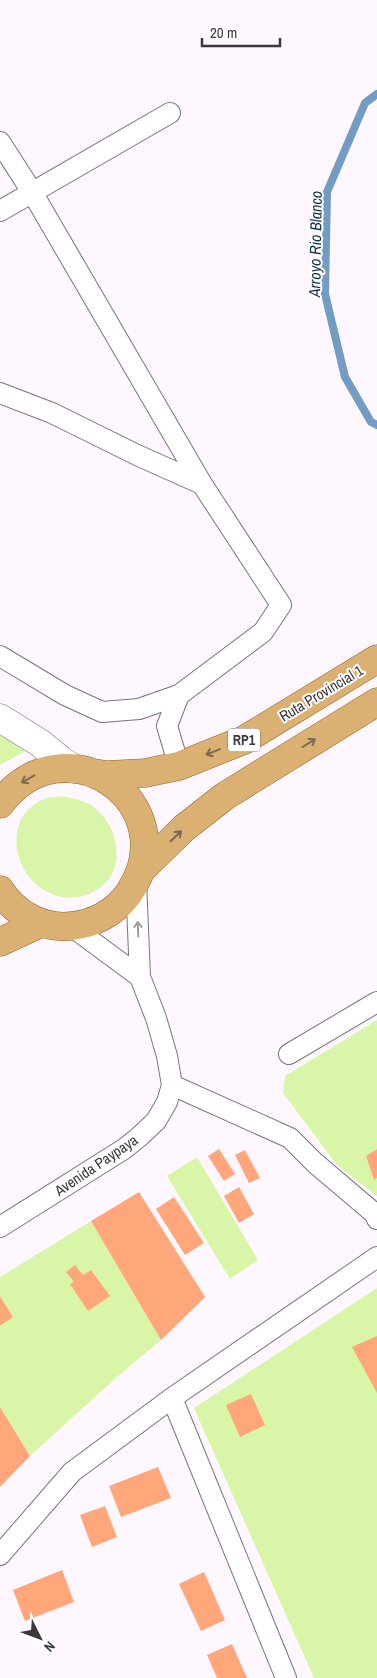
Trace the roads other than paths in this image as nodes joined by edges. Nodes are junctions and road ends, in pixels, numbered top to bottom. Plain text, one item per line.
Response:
1 (170, 113) dead end
2 (0, 142) edge
3 (32, 192) junction
4 (0, 211) edge
5 (0, 393) edge
6 (202, 484) junction
7 (0, 656) edge
8 (377, 659) edge
9 (179, 695) junction
10 (377, 702) edge
11 (0, 718) edge
12 (179, 766) junction
13 (84, 771) junction
14 (0, 804) edge
15 (139, 876) junction
16 (0, 890) edge
17 (41, 923) junction
18 (71, 926) junction
19 (0, 942) edge
20 (140, 977) junction
21 (377, 1002) edge
22 (288, 1054) dead end
23 (172, 1086) junction
24 (377, 1219) edge
25 (0, 1227) edge
26 (377, 1257) edge
27 (172, 1398) junction
28 (0, 1555) edge
29 (286, 1678) edge

1 - 3 street
2 - 3 street
3 - 4 street
3 - 6 street
5 - 6 street
6 - 9 street
7 - 9 street
8 -> 12 main road, Ruta Provincial 1 / RP1
9 - 12 street
15 -> 10 main road, RP1
11 - 13 street
12 - 13 main road, Ruta Provincial 1 / RP1
13 -> 14 main road, Ruta Provincial 1 / RP1
13 - 15 main road, RP1
15 - 18 main road, RP1
20 -> 15 street
16 - 17 main road, RP1
17 - 18 main road, RP1
17 - 19 main road
18 - 20 street
20 - 23 street
21 - 22 street
23 - 24 street
23 - 25 street, Avenida Paypaya
26 - 27 street
27 - 28 street
27 - 29 street

